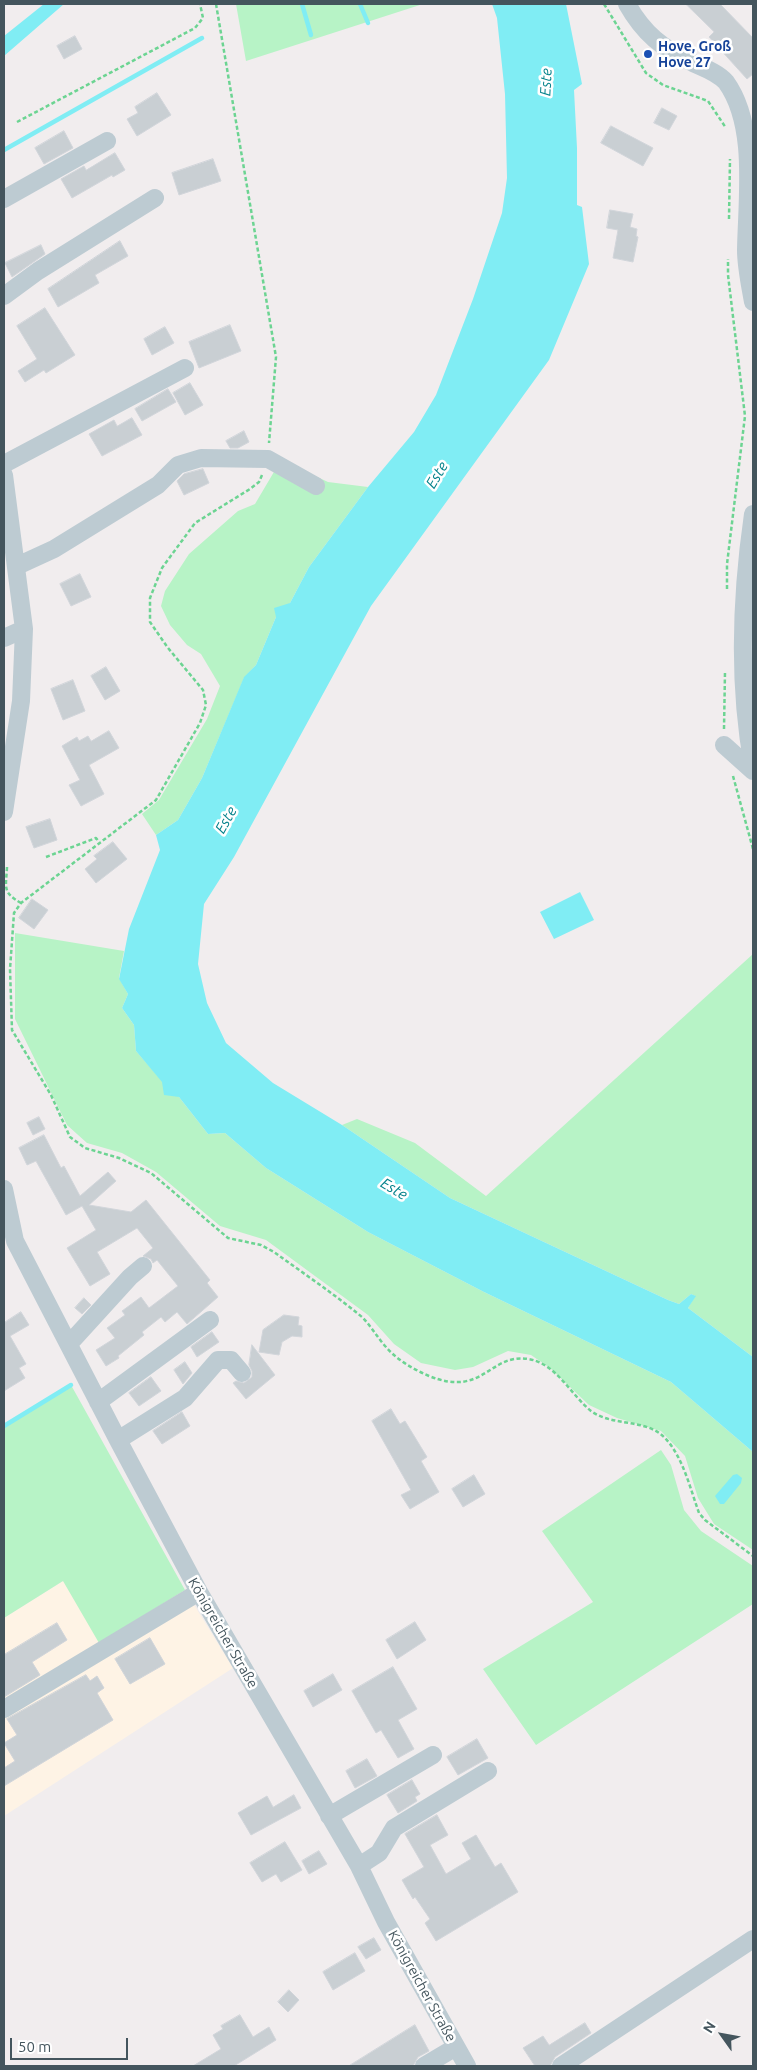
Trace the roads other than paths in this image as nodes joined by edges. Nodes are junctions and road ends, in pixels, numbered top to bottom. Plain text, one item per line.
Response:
1 (626, 4) edge
2 (107, 141) dead end
3 (155, 198) dead end
4 (4, 199) edge
5 (4, 296) edge
6 (753, 302) edge
7 (185, 368) dead end
8 (4, 464) edge
9 (4, 483) edge
10 (316, 486) dead end
11 (753, 514) edge
12 (17, 566) junction
13 (24, 630) junction
14 (4, 638) edge
15 (724, 745) road end
16 (753, 766) edge
17 (753, 772) edge
18 (4, 812) edge
19 (4, 1189) edge
20 (143, 1266) dead end
21 (210, 1320) dead end
22 (69, 1344) junction
23 (242, 1373) dead end
24 (98, 1402) junction
25 (118, 1440) junction
26 (199, 1592) junction
27 (4, 1709) edge
28 (433, 1755) dead end
29 (488, 1771) dead end
30 (329, 1816) junction
31 (359, 1866) junction
32 (753, 1939) edge
33 (456, 2047) junction
34 (424, 2066) edge
35 (467, 2066) edge
36 (561, 2066) edge

1 - 6 street
2 - 4 street
3 - 5 street
7 - 8 street
9 - 12 street
10 - 12 street
11 - 16 street
12 - 13 street
13 - 14 street
13 - 18 street
15 - 17 street
19 - 22 street, Königreicher Straße
20 - 22 street
21 - 24 street
22 - 24 street, Königreicher Straße
23 - 25 street
24 - 25 street, Königreicher Straße
25 - 26 street, Königreicher Straße
26 - 27 street
26 - 30 street, Königreicher Straße
28 - 30 street
29 - 31 street
30 - 31 street, Königreicher Straße
31 - 33 street, Königreicher Straße
32 - 36 street
33 - 34 street
33 - 35 street, Königreicher Straße

